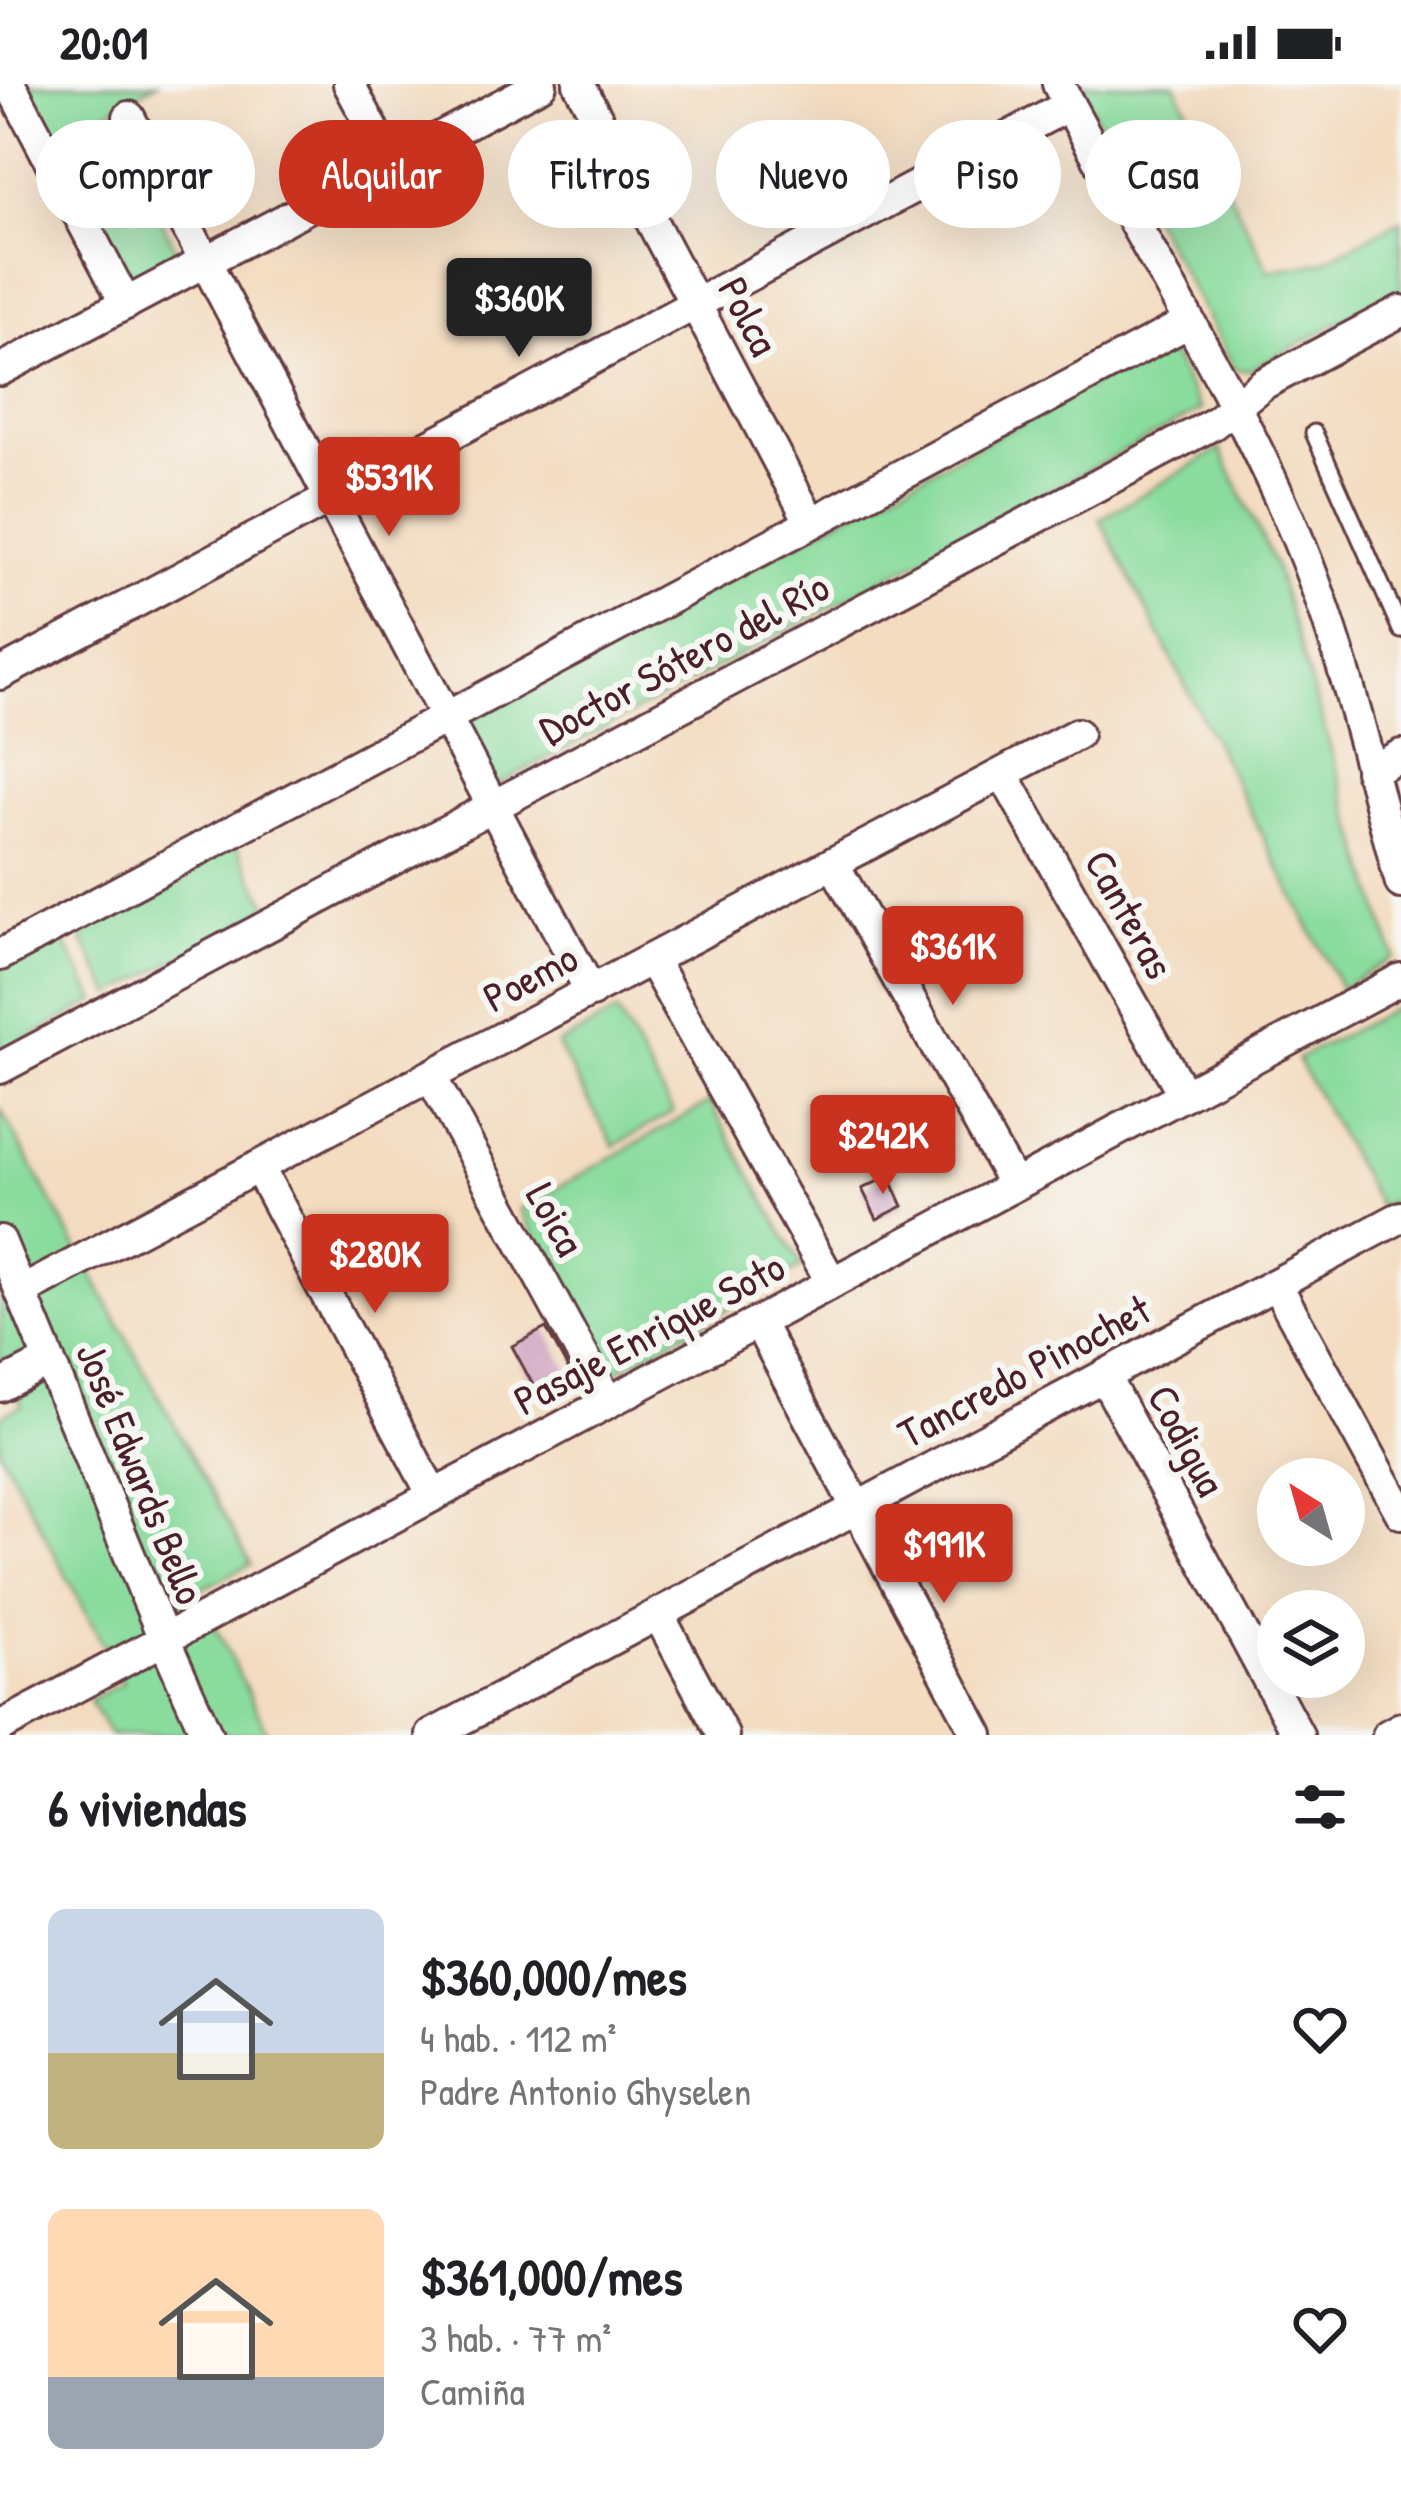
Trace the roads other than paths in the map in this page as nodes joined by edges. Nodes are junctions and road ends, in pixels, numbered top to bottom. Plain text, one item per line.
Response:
1 (10, 84) edge
2 (349, 84) edge
3 (541, 84) edge
4 (579, 84) edge
5 (1063, 94) edge
6 (129, 117) dead end
7 (368, 120) edge
8 (473, 120) edge
9 (279, 223) edge
10 (205, 262) junction
11 (126, 304) junction
12 (696, 304) junction
13 (1401, 311) edge
14 (1189, 322) junction
15 (0, 370) edge
16 (1234, 407) junction
17 (1314, 433) dead end
18 (330, 498) junction
19 (811, 523) junction
20 (1401, 630) edge
21 (0, 674) edge
22 (446, 717) junction
23 (1077, 734) dead end
24 (1401, 755) edge
25 (1370, 771) junction
26 (1003, 773) junction
27 (493, 807) junction
28 (833, 863) junction
29 (1401, 883) edge
30 (0, 955) edge
31 (652, 960) junction
32 (1401, 979) edge
33 (591, 992) junction
34 (0, 1068) edge
35 (431, 1077) junction
36 (1184, 1095) junction
37 (259, 1168) junction
38 (1015, 1185) junction
39 (1401, 1217) edge
40 (0, 1241) edge
41 (832, 1283) junction
42 (1276, 1284) junction
43 (21, 1292) junction
44 (758, 1322) junction
45 (49, 1360) junction
46 (1104, 1376) junction
47 (0, 1387) edge
48 (608, 1402) junction
49 (434, 1495) junction
50 (856, 1508) junction
51 (1401, 1514) edge
52 (658, 1614) junction
53 (164, 1639) junction
54 (484, 1707) junction
55 (0, 1727) edge
56 (1401, 1728) edge
57 (207, 1735) edge
58 (432, 1735) edge
59 (499, 1735) edge
60 (723, 1735) edge
61 (978, 1735) edge
62 (1298, 1735) edge
63 (1388, 1735) edge

1 - 11 street
2 - 7 street
3 - 8 street
4 - 12 street, Polca
5 - 12 street
5 - 14 street
6 - 10 street
9 - 10 street
10 - 11 street
10 - 18 street
11 - 15 street
12 - 18 street
12 - 19 street, Polca
13 - 16 street, Doctor Sótero del Río
14 - 16 street
14 - 19 street, Doctor Sótero del Río
16 - 25 street
16 - 27 street, Doctor Sótero del Río
17 - 20 lane
18 - 21 street
18 - 22 street
19 - 22 street, Doctor Sótero del Río
22 - 27 street
22 - 30 street, Doctor Sótero del Río
23 - 26 street, Poemo
24 - 25 street
25 - 29 street
26 - 28 street, Poemo
26 - 36 street, Canteras
27 - 33 street
27 - 34 street, Doctor Sótero del Río
28 - 31 street, Poemo
28 - 38 street
31 - 33 street, Poemo
31 - 41 street
32 - 36 street, Pasaje Enrique Soto
33 - 35 street, Poemo
35 - 37 street, Poemo
35 - 48 street, Loica
36 - 38 street, Pasaje Enrique Soto
37 - 43 street, Poemo
37 - 49 street
38 - 41 street, Pasaje Enrique Soto
39 - 42 street, Tancredo Pinochet
40 - 43 street, José Edwards Bello
41 - 44 street, Pasaje Enrique Soto
42 - 46 street, Tancredo Pinochet
42 - 51 street
43 - 45 street, José Edwards Bello
44 - 48 street, Pasaje Enrique Soto
44 - 50 street
45 - 47 street
45 - 53 street, José Edwards Bello
46 - 50 street, Tancredo Pinochet
46 - 62 street, Codigua
48 - 49 street, Pasaje Enrique Soto
49 - 53 street, Pasaje Enrique Soto
50 - 52 street, Tancredo Pinochet
50 - 61 street
52 - 54 street, Tancredo Pinochet
52 - 60 street
53 - 55 street, Pasaje Enrique Soto
53 - 57 street, José Edwards Bello
54 - 58 street, Tancredo Pinochet
54 - 59 street
56 - 63 street

